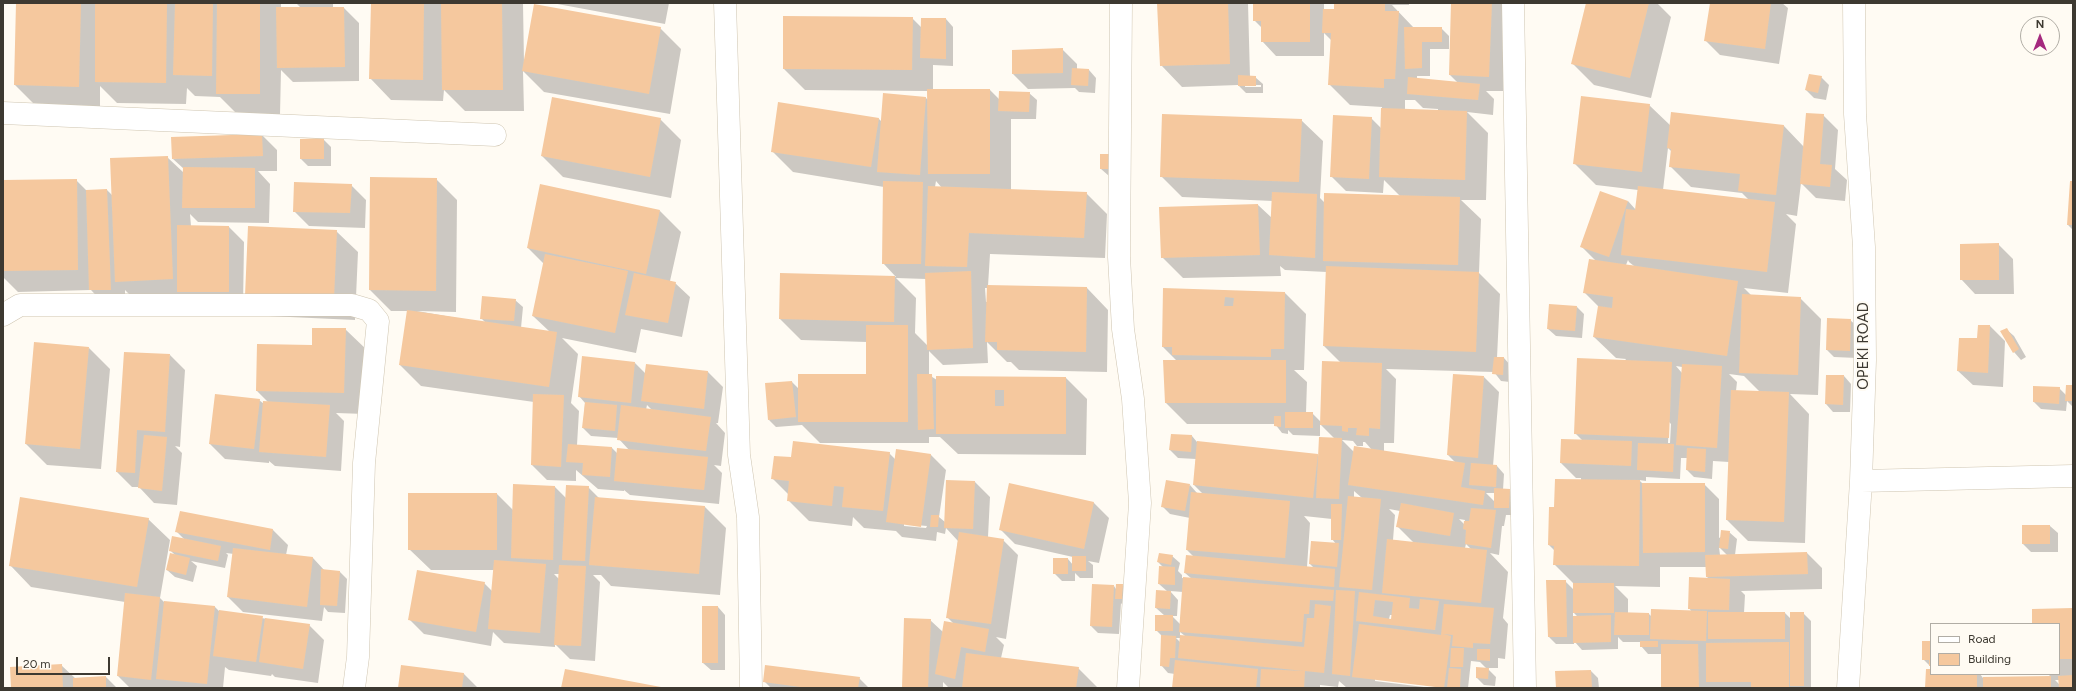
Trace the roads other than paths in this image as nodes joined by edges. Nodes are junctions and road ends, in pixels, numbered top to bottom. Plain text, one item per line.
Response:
1 (725, 3) edge
2 (1121, 3) edge
3 (1513, 3) edge
4 (1854, 3) edge
5 (3, 113) edge
6 (495, 135) dead end
7 (3, 315) edge
8 (2073, 476) edge
9 (1861, 481) junction
10 (354, 688) edge
11 (751, 688) edge
12 (1128, 688) edge
13 (1525, 688) edge
14 (1848, 688) edge

1 - 11 street
2 - 12 street
3 - 13 street
4 - 9 street, OPEKI ROAD
5 - 6 street
7 - 10 street
8 - 9 street
9 - 14 street, OPEKI ROAD

